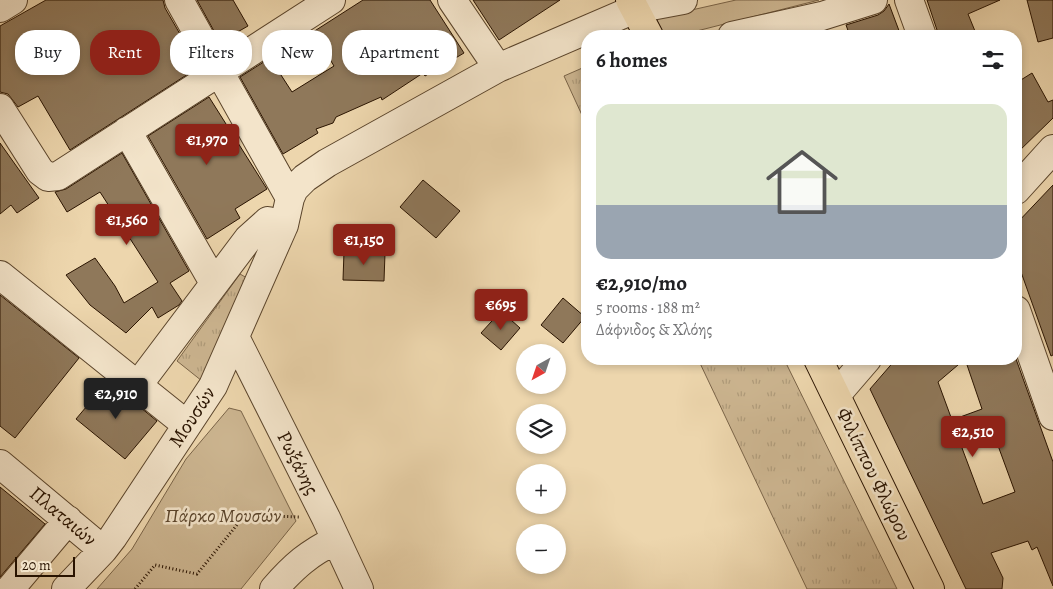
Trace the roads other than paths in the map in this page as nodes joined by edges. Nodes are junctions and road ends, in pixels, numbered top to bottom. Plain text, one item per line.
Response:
1 (13, 0) edge
2 (179, 0) edge
3 (331, 0) edge
4 (452, 0) edge
5 (683, 0) edge
6 (873, 0) edge
7 (909, 0) edge
8 (633, 4) edge
9 (0, 8) edge
10 (195, 30) edge
11 (646, 30) edge
12 (759, 30) edge
13 (920, 30) edge
14 (252, 51) edge
15 (498, 68) junction
16 (216, 75) edge
17 (220, 75) edge
18 (0, 108) edge
19 (127, 131) junction
20 (1053, 149) edge
21 (1022, 183) edge
22 (290, 198) junction
23 (284, 225) junction
24 (0, 275) edge
25 (214, 283) junction
26 (1022, 327) edge
27 (235, 337) junction
28 (821, 365) edge
29 (862, 365) edge
30 (138, 385) junction
31 (836, 395) junction
32 (1053, 416) edge
33 (187, 425) junction
34 (0, 464) edge
35 (68, 520) junction
36 (331, 529) junction
37 (104, 550) junction
38 (10, 589) edge
39 (66, 589) edge
40 (274, 589) edge
41 (359, 589) edge
42 (930, 589) edge

1 - 9 street
2 - 10 street
3 - 14 street
4 - 15 street
5 - 8 street, Μουσών
6 - 12 street
7 - 13 street
8 - 11 main road
8 - 15 street, Μουσών
15 - 22 street, Μουσών
16 - 19 street
17 - 22 street
18 - 19 street
19 - 25 street
20 - 21 street
22 - 23 street, Μουσών
23 - 25 street
23 - 27 street, Μουσών
24 - 30 street
25 - 30 street
26 - 32 street
27 - 33 street, Μουσών
27 - 36 street, Ρωξάνης
28 - 31 main road, Φιλίππου Φλώρου
29 - 31 street
30 - 33 street
31 - 42 main road, Φιλίππου Φλώρου
33 - 37 street, Μουσών
34 - 35 street, Πλαταιών
35 - 37 street, Πλαταιών
35 - 38 street
36 - 40 street
36 - 41 street, Ρωξάνης
37 - 39 street, Μουσών

